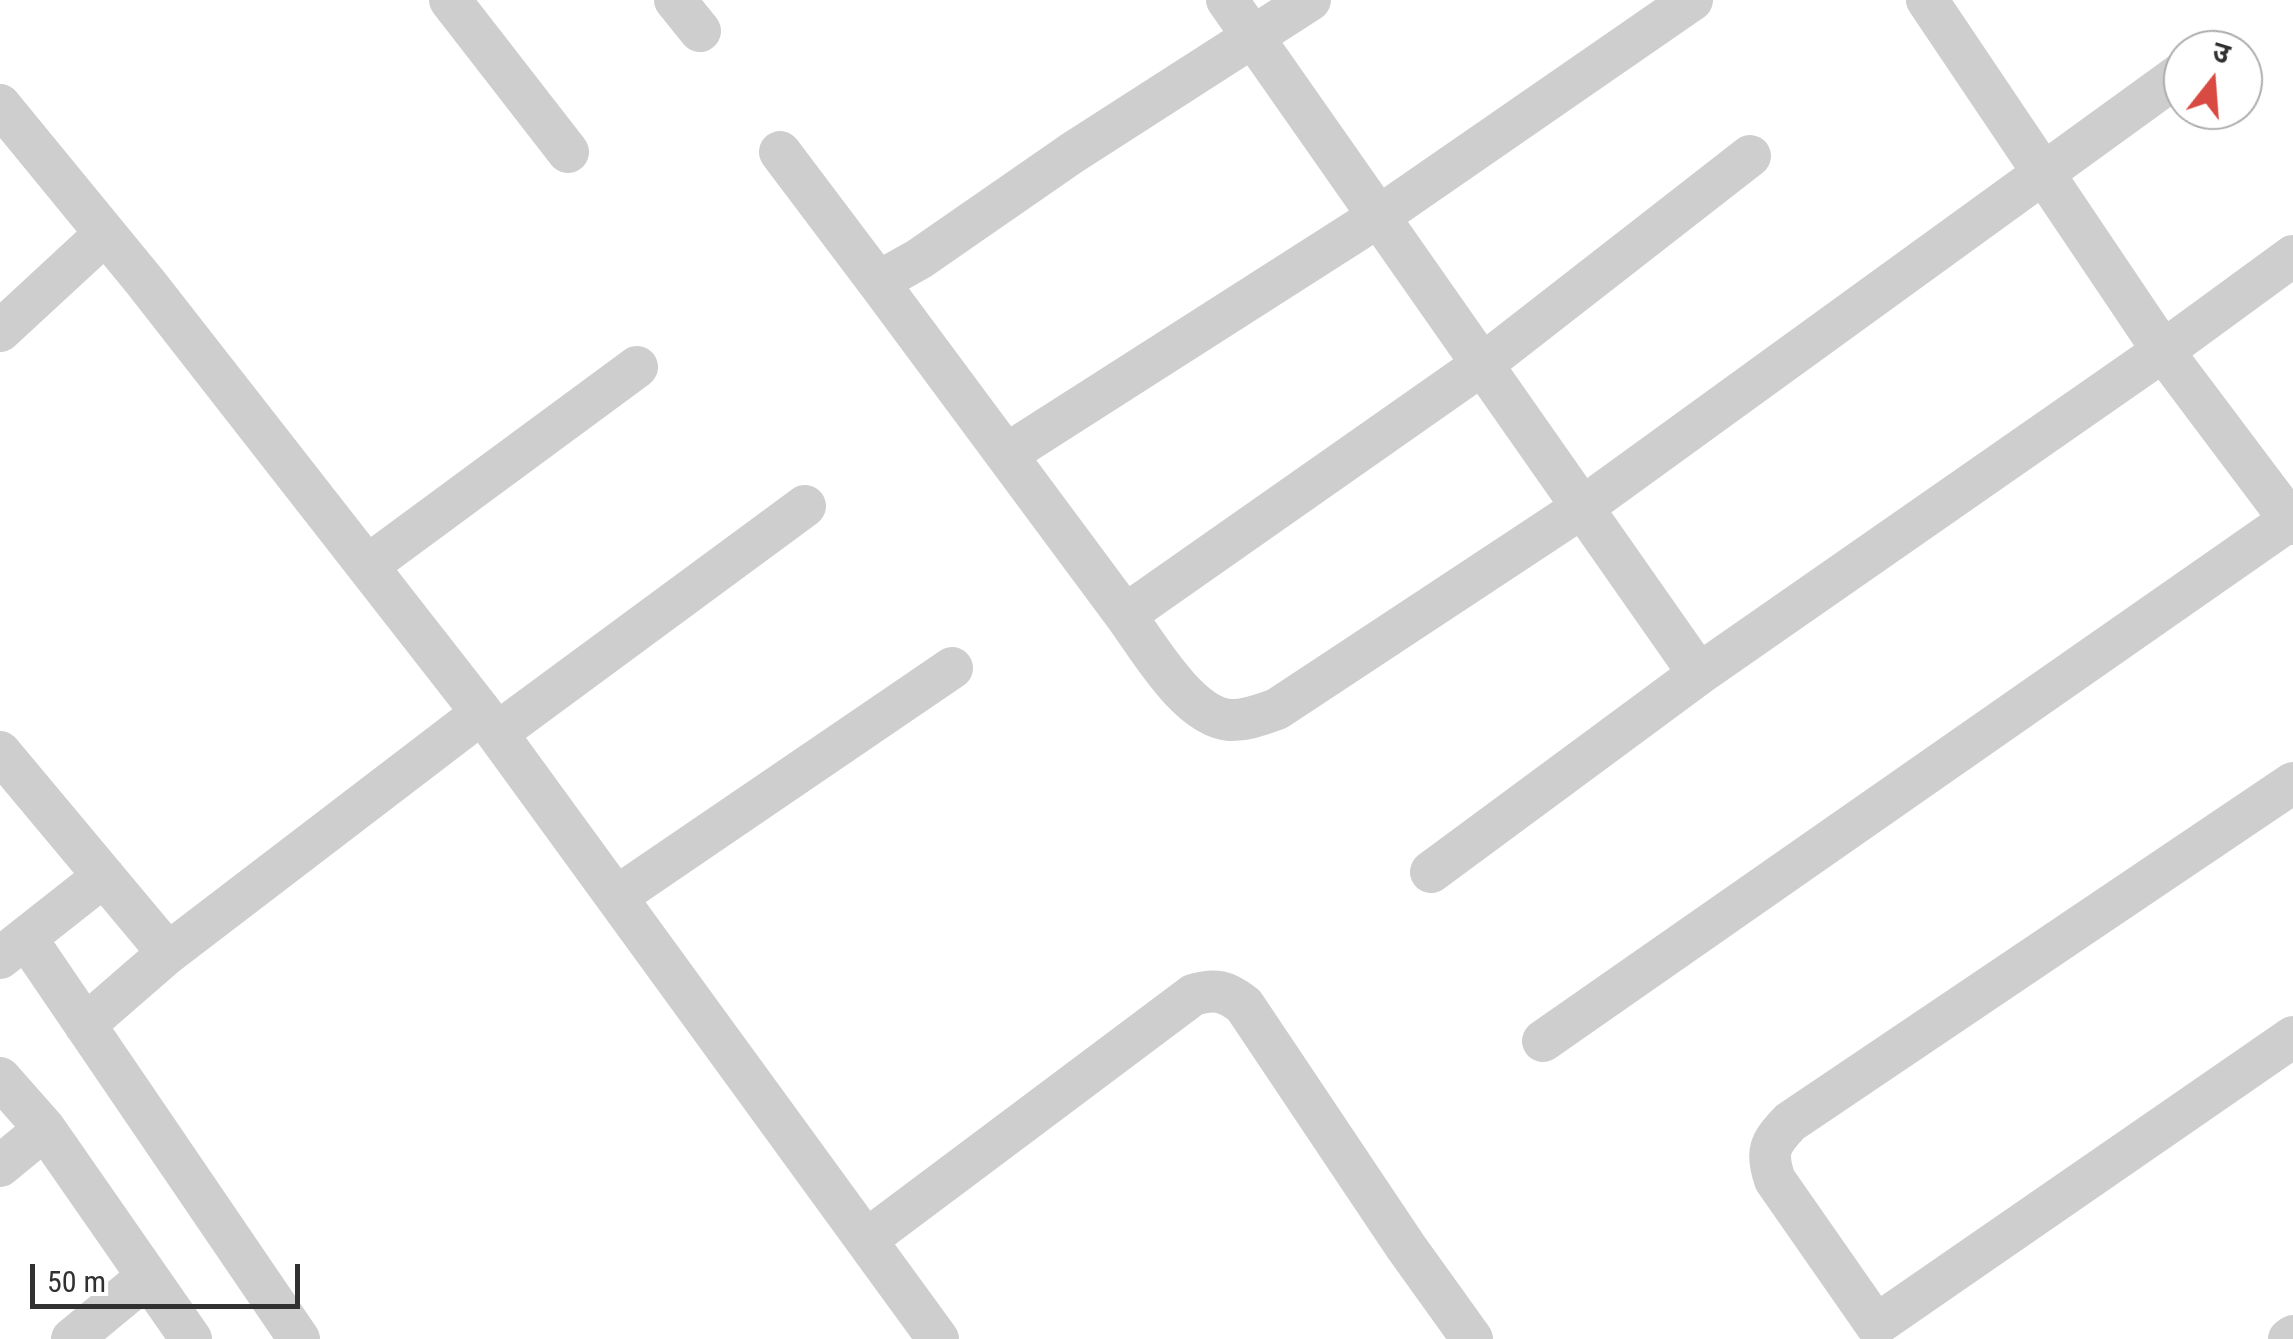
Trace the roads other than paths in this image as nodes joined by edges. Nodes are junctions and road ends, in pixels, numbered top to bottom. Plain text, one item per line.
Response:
1 (1228, 0) edge
2 (1310, 0) edge
3 (1692, 0) edge
4 (1927, 0) edge
5 (466, 6) edge
6 (1255, 38) junction
7 (2163, 87) edge
8 (0, 106) edge
9 (568, 152) dead end
10 (780, 152) dead end
11 (1750, 156) dead end
12 (2044, 175) junction
13 (1381, 215) junction
14 (105, 234) junction
15 (2293, 256) edge
16 (878, 282) junction
17 (8, 306) edge
18 (2163, 351) junction
19 (1483, 364) junction
20 (637, 367) dead end
21 (1007, 454) junction
22 (805, 506) dead end
23 (1583, 506) junction
24 (2292, 522) edge
25 (367, 566) junction
26 (1125, 615) junction
27 (952, 668) dead end
28 (1700, 674) junction
29 (490, 723) junction
30 (0, 752) edge
31 (2293, 783) edge
32 (1430, 872) dead end
33 (104, 876) junction
34 (616, 897) junction
35 (13, 948) edge
36 (168, 953) junction
37 (85, 1025) junction
38 (2293, 1036) edge
39 (1543, 1041) dead end
40 (0, 1078) edge
41 (45, 1128) junction
42 (0, 1166) edge
43 (866, 1240) junction
44 (147, 1276) junction
45 (1865, 1332) edge
46 (72, 1339) edge
47 (191, 1339) edge
48 (299, 1339) edge
49 (938, 1339) edge
50 (1472, 1339) edge

1 - 6 street
2 - 6 street
3 - 13 street
4 - 12 street
5 - 9 street
6 - 13 street
6 - 16 street
7 - 12 street
8 - 14 street
10 - 16 street
11 - 19 street
12 - 18 street
12 - 23 street
13 - 19 street
13 - 21 street
14 - 17 street
14 - 25 street
15 - 18 street
16 - 21 street
18 - 24 street
18 - 28 street
19 - 23 street
19 - 26 street
20 - 25 street
21 - 26 street
22 - 29 street
23 - 26 street
23 - 28 street
24 - 39 street
25 - 29 street
27 - 34 street
28 - 32 street
29 - 34 street
29 - 36 street
30 - 33 street
31 - 45 street
33 - 35 street
33 - 36 street
34 - 43 street
35 - 37 street
36 - 37 street
37 - 48 street
38 - 45 street
40 - 41 street
41 - 42 street
41 - 44 street
43 - 49 street
43 - 50 street
44 - 46 street
44 - 47 street

